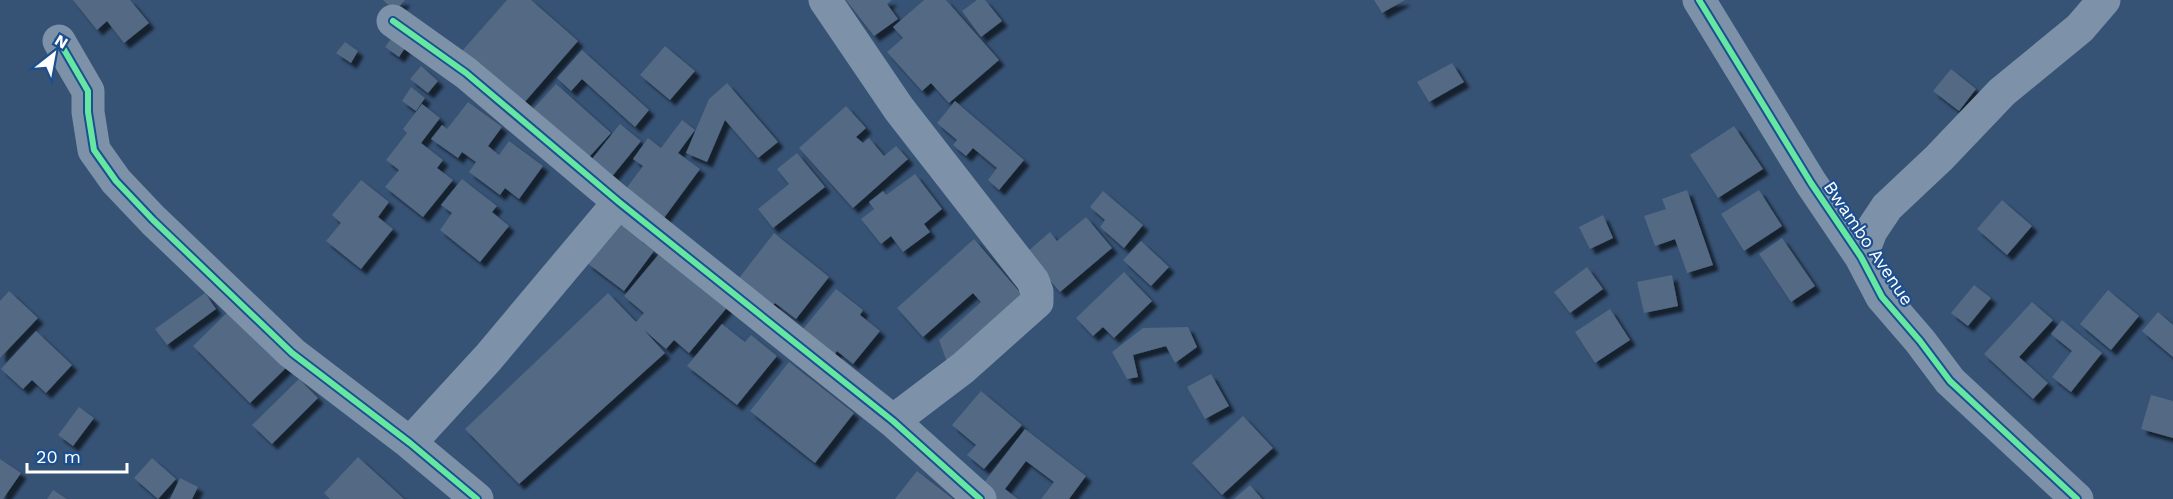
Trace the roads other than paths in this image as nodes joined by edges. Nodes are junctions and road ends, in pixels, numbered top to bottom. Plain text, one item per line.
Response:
1 (825, 0) edge
2 (1699, 0) edge
3 (2104, 0) edge
4 (393, 21) dead end
5 (59, 41) dead end
6 (620, 202) junction
7 (1861, 257) junction
8 (893, 421) junction
9 (410, 443) junction
10 (477, 499) edge
11 (980, 499) edge
12 (2077, 499) edge

1 - 8 street
2 - 7 street, Bwambo Avenue
3 - 7 street
4 - 6 street
5 - 9 street
6 - 8 street
6 - 9 street
7 - 12 street, Bwambo Avenue
8 - 11 street
9 - 10 street

